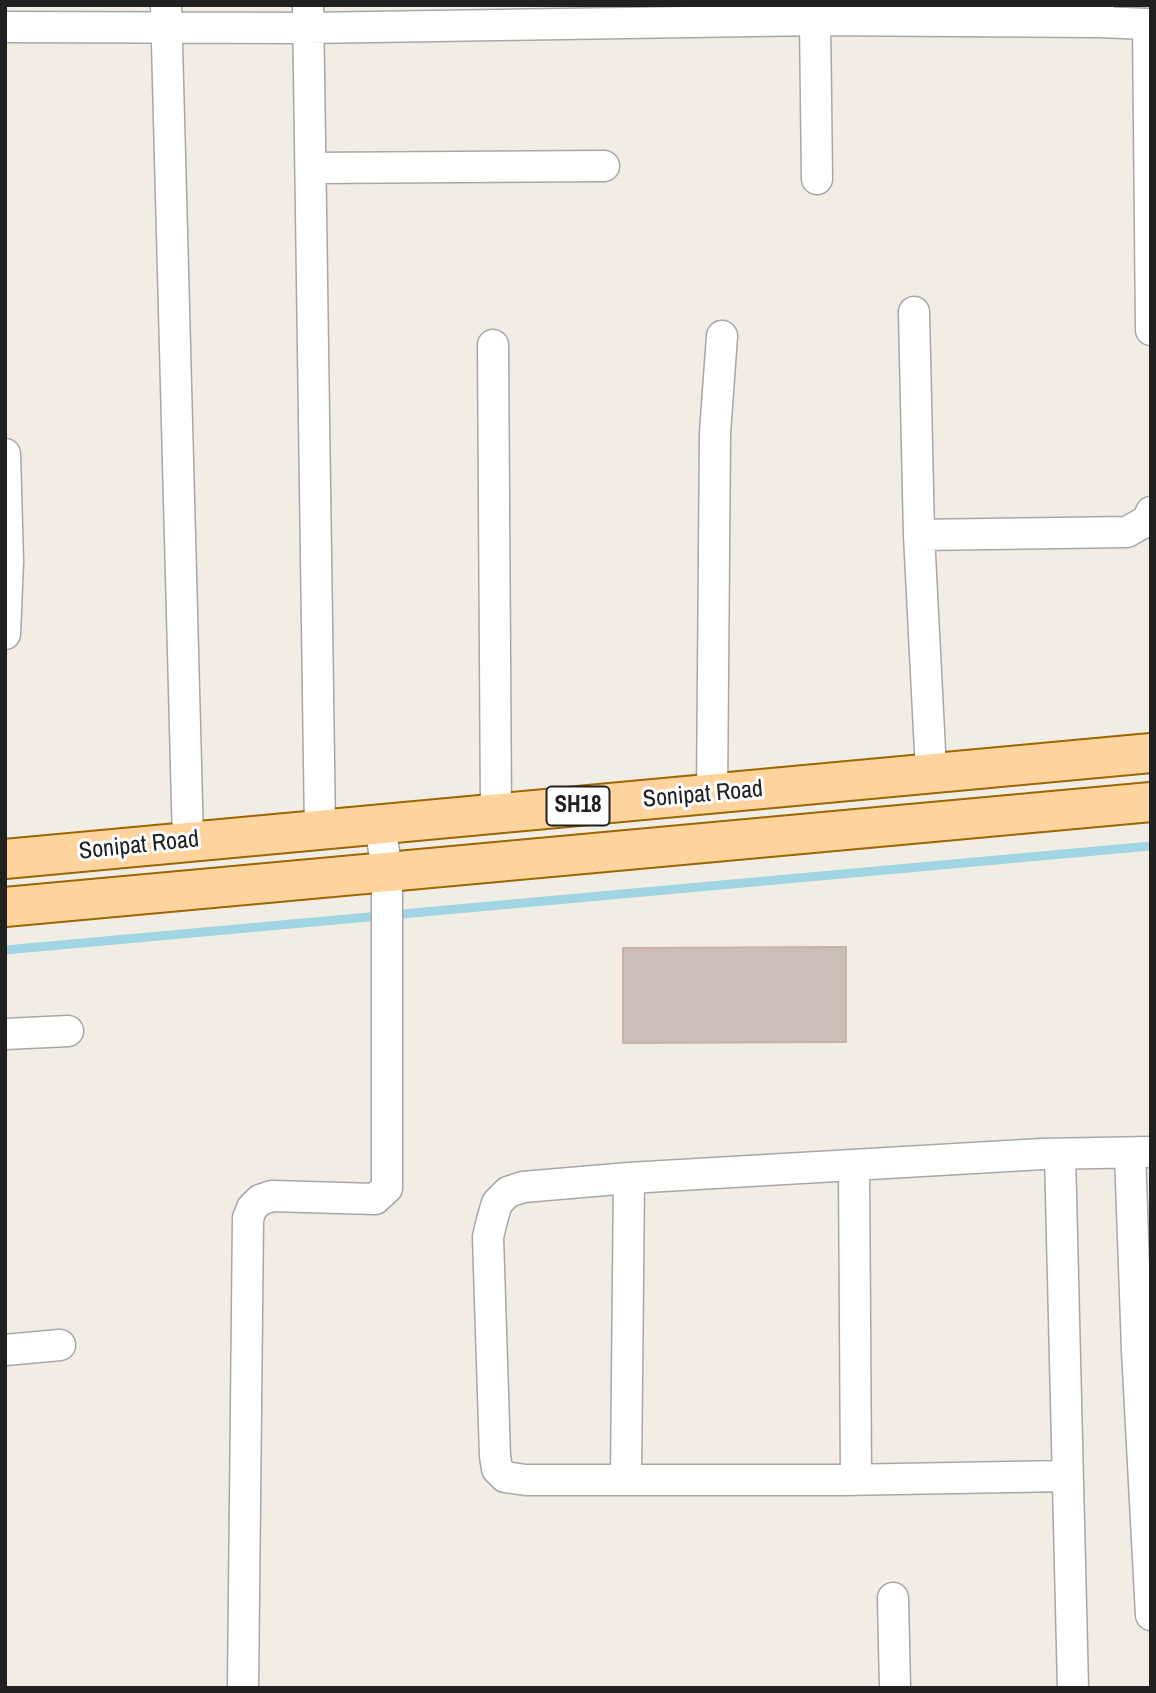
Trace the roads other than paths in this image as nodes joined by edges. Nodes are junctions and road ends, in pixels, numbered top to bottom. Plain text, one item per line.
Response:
1 (1098, 14) edge
2 (166, 16) edge
3 (308, 16) edge
4 (815, 20) junction
5 (1149, 24) edge
6 (5, 27) edge
7 (604, 166) dead end
8 (313, 168) junction
9 (817, 179) dead end
10 (914, 312) dead end
11 (1151, 330) edge
12 (722, 336) dead end
13 (493, 345) dead end
14 (5, 454) edge
15 (1151, 512) edge
16 (919, 535) junction
17 (7, 561) edge
18 (5, 635) edge
19 (1151, 753) edge
20 (931, 771) junction
21 (712, 794) junction
22 (1151, 802) edge
23 (496, 813) junction
24 (380, 825) junction
25 (320, 830) junction
26 (188, 841) junction
27 (5, 859) edge
28 (387, 871) junction
29 (5, 907) edge
30 (68, 1031) dead end
31 (5, 1034) edge
32 (1141, 1152) edge
33 (1059, 1154) junction
34 (853, 1166) junction
35 (629, 1178) junction
36 (60, 1345) dead end
37 (5, 1350) edge
38 (1144, 1350) edge
39 (1066, 1476) junction
40 (626, 1478) junction
41 (856, 1478) junction
42 (893, 1598) dead end
43 (1151, 1615) edge
44 (243, 1688) edge
45 (895, 1688) edge
46 (1073, 1688) edge

1 - 4 street
1 - 5 street
2 - 3 street
2 - 6 street
2 - 26 street
3 - 4 street
3 - 8 street
4 - 9 street
5 - 11 street
7 - 8 street
8 - 25 street
10 - 16 street
12 - 21 street
13 - 23 street
14 - 17 street
15 - 16 street
16 - 20 street
17 - 18 street
19 - 20 main road, Sonipat Road / SH18
20 - 21 main road, Sonipat Road / SH18
21 - 23 main road, Sonipat Road / SH18
22 - 28 main road, Sonipat Road / SH18
23 - 24 main road, Sonipat Road / SH18
24 - 25 main road, Sonipat Road / SH18
24 - 28 street
25 - 26 main road, Sonipat Road / SH18
26 - 27 main road, Sonipat Road / SH18
28 - 29 main road, Sonipat Road / SH18
28 - 44 street
30 - 31 street
32 - 33 street
32 - 38 street
33 - 34 street
33 - 39 street
34 - 35 street
34 - 41 street
35 - 40 street
35 - 40 street
36 - 37 street
38 - 43 street
39 - 41 street
39 - 46 street
40 - 41 street
42 - 45 street

